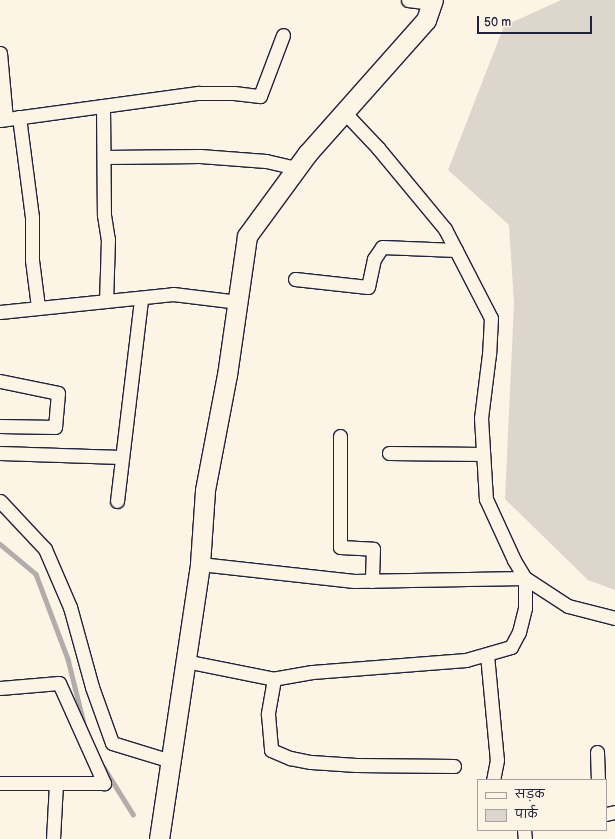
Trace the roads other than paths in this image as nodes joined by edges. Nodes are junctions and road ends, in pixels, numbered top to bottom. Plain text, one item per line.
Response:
1 (408, 0) edge
2 (433, 2) edge
3 (283, 35) dead end
4 (0, 53) edge
5 (103, 106) junction
6 (344, 112) junction
7 (8, 119) edge
8 (105, 157) junction
9 (296, 168) junction
10 (456, 250) junction
11 (295, 279) dead end
12 (141, 299) junction
13 (106, 301) junction
14 (238, 302) junction
15 (38, 307) junction
16 (0, 312) edge
17 (0, 381) edge
18 (0, 426) edge
19 (340, 436) dead end
20 (0, 453) edge
21 (389, 453) dead end
22 (483, 454) junction
23 (121, 457) junction
24 (0, 501) edge
25 (116, 501) dead end
26 (200, 564) junction
27 (525, 578) junction
28 (372, 581) junction
29 (615, 618) edge
30 (486, 654) junction
31 (185, 661) junction
32 (274, 679) junction
33 (0, 688) edge
34 (597, 752) dead end
35 (171, 761) junction
36 (454, 766) dead end
37 (493, 779) edge
38 (598, 779) edge
39 (0, 782) edge
40 (56, 783) junction
41 (53, 839) edge
42 (159, 839) edge

1 - 2 street
2 - 6 street
3 - 5 street
4 - 7 street
5 - 7 street
5 - 8 street
6 - 9 street
6 - 10 street
7 - 15 street
8 - 9 street
8 - 13 street
9 - 14 street
10 - 11 street
10 - 22 street
12 - 13 street
12 - 14 street
12 - 23 street
13 - 15 street
14 - 26 street
15 - 16 street
17 - 18 street
19 - 28 street
20 - 23 street
21 - 22 street
22 - 27 street
23 - 25 street
24 - 35 street
26 - 28 street
26 - 31 street
27 - 28 street
27 - 29 street
27 - 30 street
30 - 32 street
30 - 37 street
31 - 32 street
31 - 35 street
32 - 36 street
33 - 40 street
34 - 38 street
35 - 42 street
39 - 40 street
40 - 41 street

